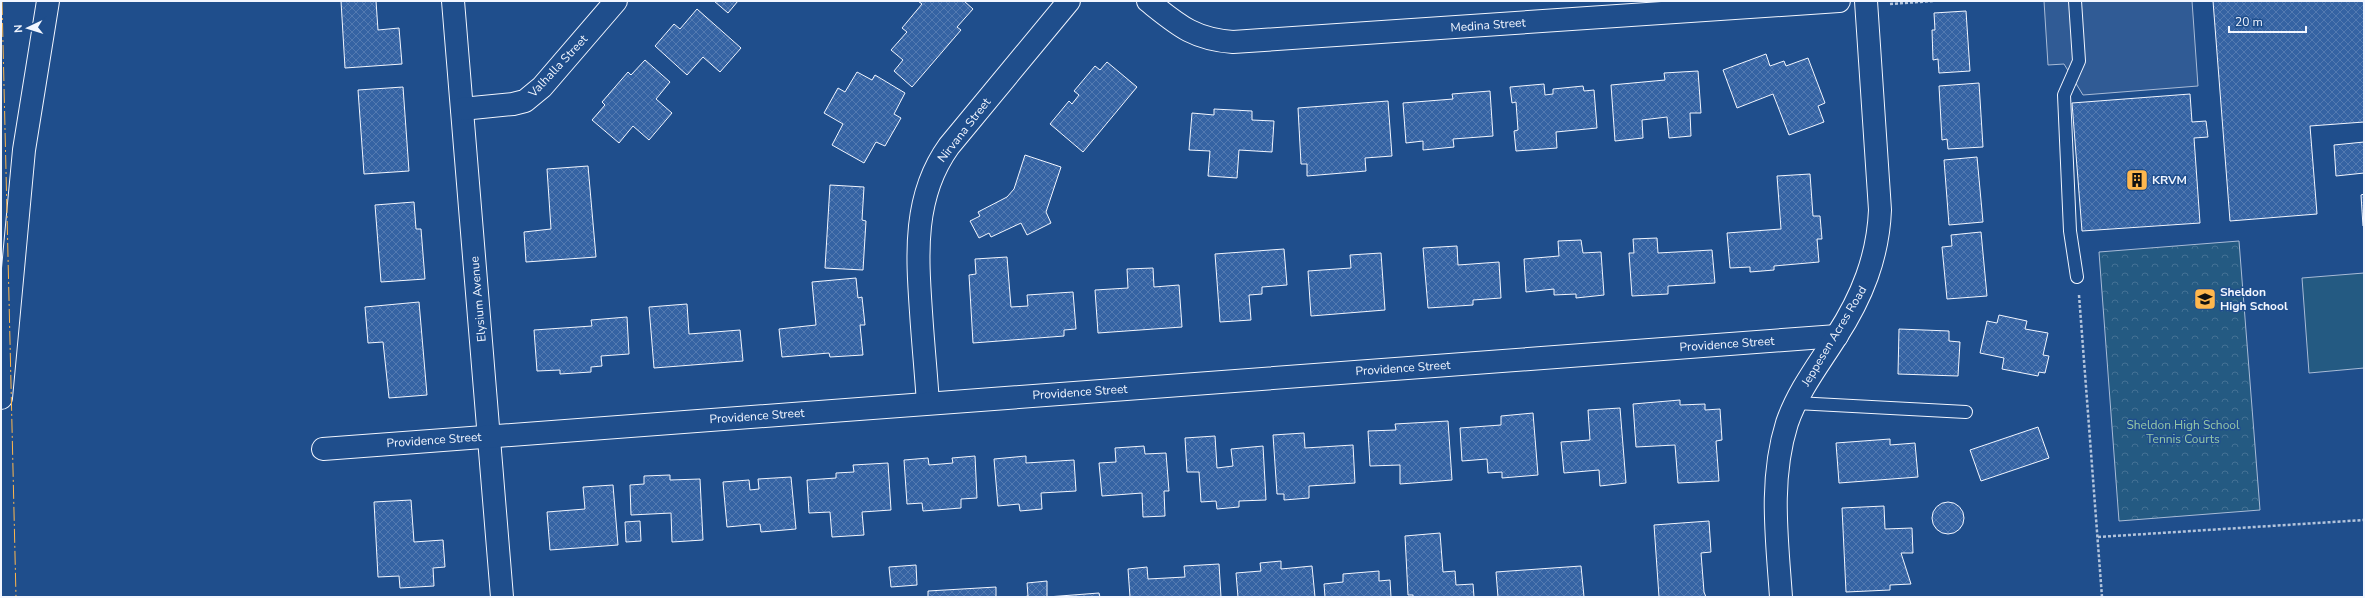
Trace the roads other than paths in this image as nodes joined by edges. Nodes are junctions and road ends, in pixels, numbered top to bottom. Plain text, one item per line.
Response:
1 (48, 1) edge
2 (453, 1) edge
3 (616, 1) edge
4 (1069, 1) edge
5 (1148, 1) edge
6 (1840, 1) edge
7 (2075, 1) edge
8 (1866, 4) edge
9 (462, 108) junction
10 (2077, 277) road end
11 (1837, 336) junction
12 (1, 398) edge
13 (928, 403) junction
14 (1796, 403) junction
15 (1966, 412) dead end
16 (489, 436) junction
17 (323, 448) dead end
18 (502, 597) edge
19 (1781, 597) edge

1 - 12 main road
2 - 9 main road, Elysium Avenue
3 - 9 main road, Valhalla Street
4 - 13 main road, Nirvana Street
5 - 6 main road, Medina Street
7 - 10 lane
8 - 11 main road, Jeppesen Acres Road
9 - 16 main road, Elysium Avenue
11 - 13 main road, Providence Street
11 - 14 main road, Jeppesen Acres Road
13 - 16 main road, Providence Street
14 - 15 lane
14 - 19 main road, Jeppesen Acres Road
16 - 17 main road, Providence Street
16 - 18 main road, Elysium Avenue

